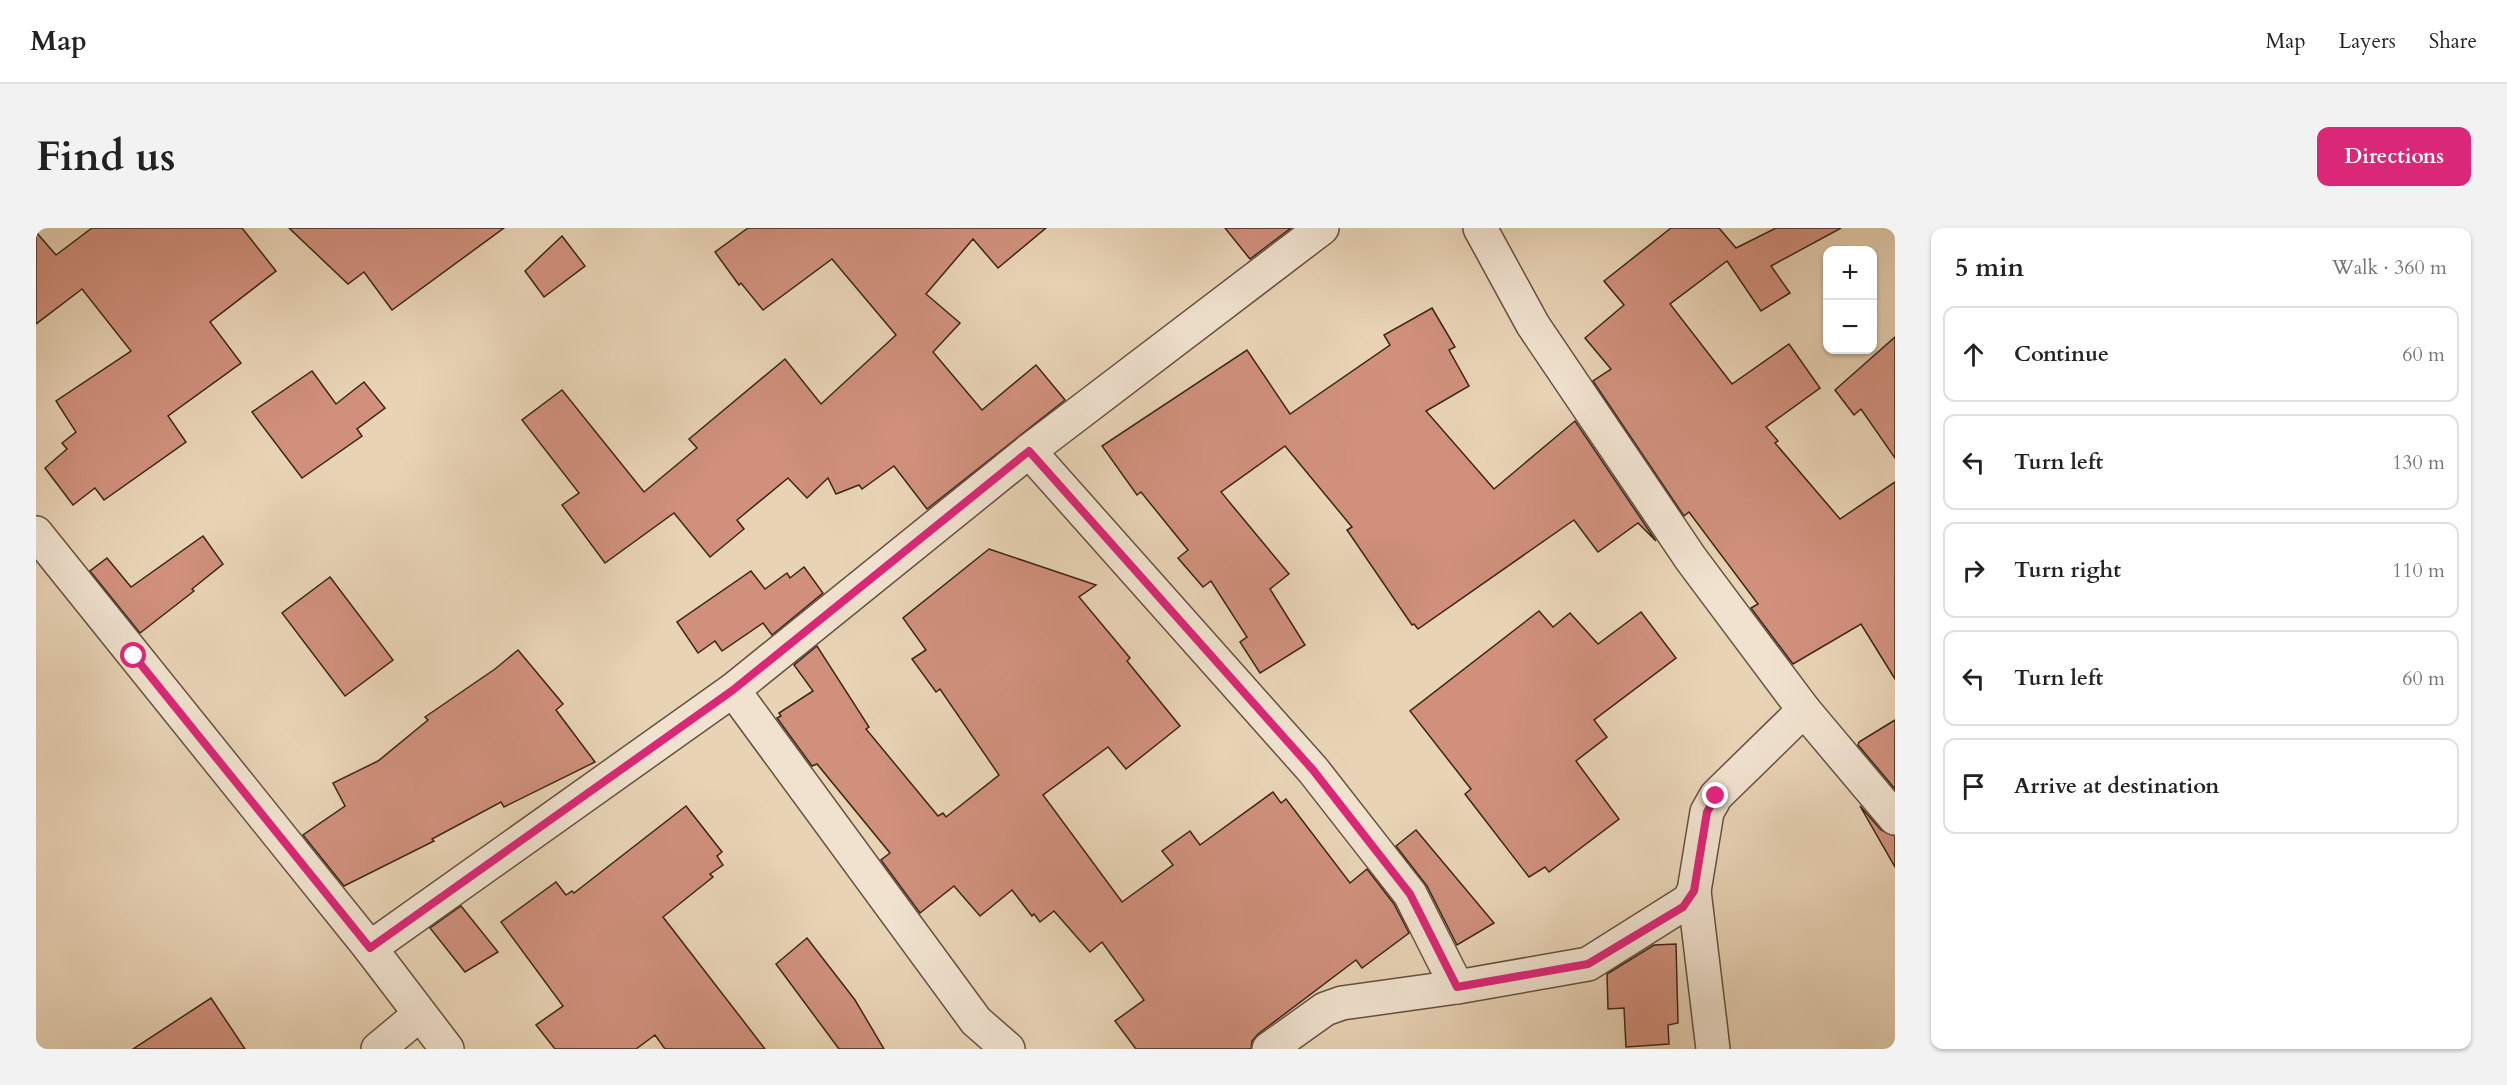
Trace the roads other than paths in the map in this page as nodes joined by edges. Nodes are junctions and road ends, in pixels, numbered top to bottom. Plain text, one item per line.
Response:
1 (1322, 228) edge
2 (1480, 228) edge
3 (1029, 451) junction
4 (36, 533) edge
5 (733, 690) junction
6 (1804, 710) junction
7 (1895, 818) edge
8 (1694, 891) junction
9 (370, 948) junction
10 (1457, 987) junction
11 (419, 1015) junction
12 (378, 1049) edge
13 (447, 1049) edge
14 (1008, 1049) edge
15 (1269, 1049) edge
16 (1713, 1049) edge

1 - 3 street
2 - 6 street
3 - 5 street
3 - 10 street
4 - 9 street
5 - 9 street
5 - 14 street
6 - 7 street
6 - 8 street
8 - 10 street
8 - 16 street
9 - 11 street
10 - 15 street
11 - 12 street
11 - 13 street

